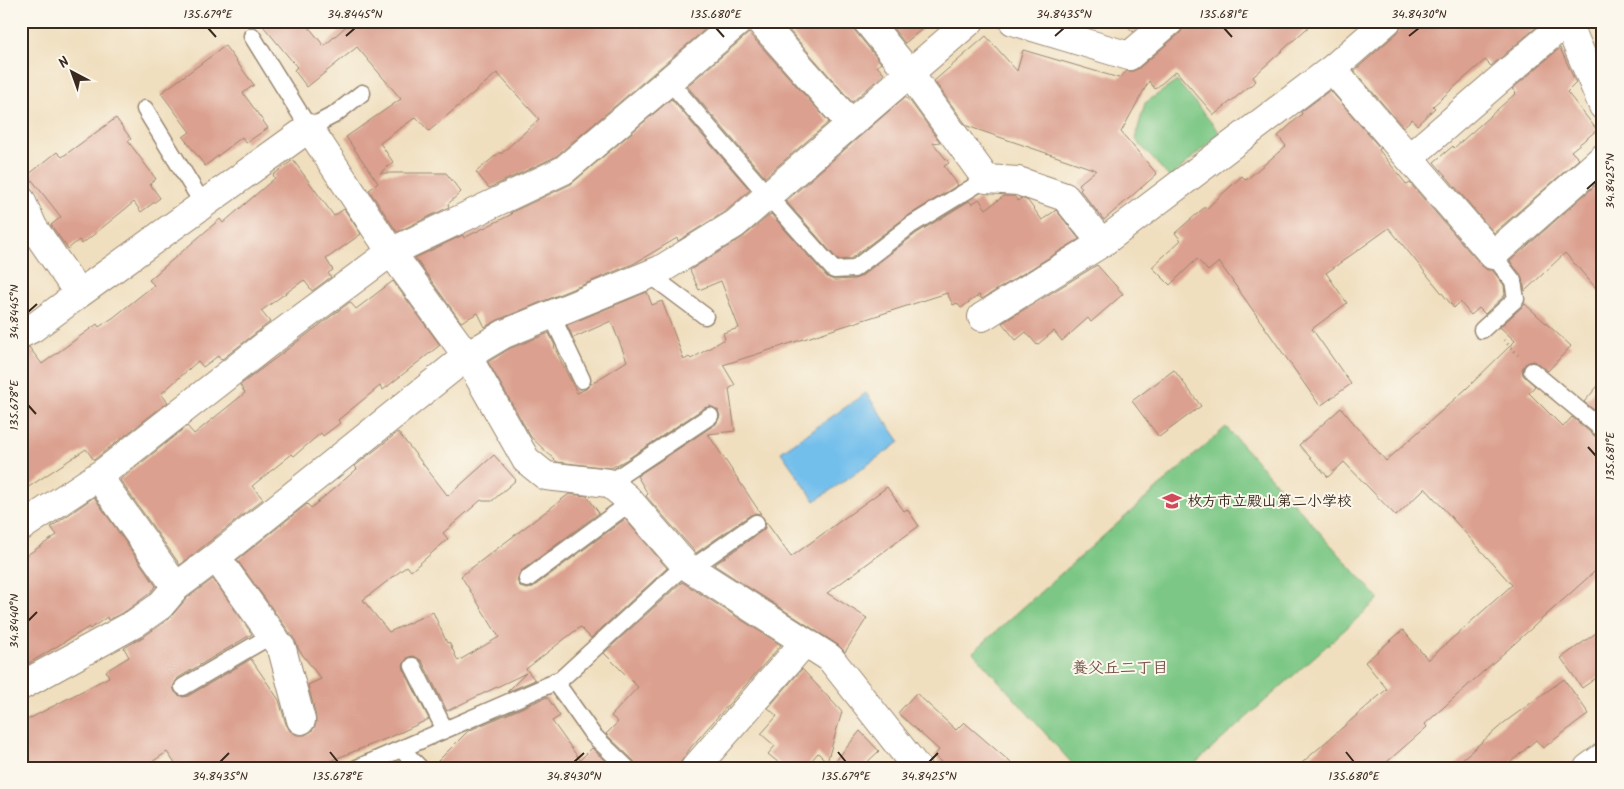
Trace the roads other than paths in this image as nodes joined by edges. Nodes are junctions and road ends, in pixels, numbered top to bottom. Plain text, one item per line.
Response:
1 (739, 21) edge
2 (760, 21) edge
3 (867, 21) edge
4 (970, 21) edge
5 (1013, 21) edge
6 (1170, 21) edge
7 (1387, 21) edge
8 (1567, 21) edge
9 (252, 36) dead end
10 (1332, 69) junction
11 (909, 73) junction
12 (669, 80) junction
13 (362, 93) dead end
14 (1603, 106) edge
15 (145, 109) dead end
16 (851, 124) junction
17 (309, 128) junction
18 (1409, 158) junction
19 (1603, 158) edge
20 (986, 179) junction
21 (768, 196) junction
22 (21, 200) edge
23 (203, 204) junction
24 (1102, 242) junction
25 (392, 252) junction
26 (1493, 254) junction
27 (649, 274) junction
28 (79, 294) junction
29 (551, 314) junction
30 (705, 316) dead end
31 (982, 317) dead end
32 (1482, 330) dead end
33 (21, 334) edge
34 (467, 356) junction
35 (1532, 371) dead end
36 (582, 380) dead end
37 (710, 416) dead end
38 (1603, 430) edge
39 (98, 476) junction
40 (608, 483) junction
41 (631, 502) junction
42 (756, 523) dead end
43 (21, 527) edge
44 (216, 557) junction
45 (688, 566) junction
46 (527, 580) dead end
47 (176, 587) junction
48 (272, 635) junction
49 (805, 642) junction
50 (413, 666) dead end
51 (555, 681) junction
52 (21, 686) edge
53 (183, 686) dead end
54 (301, 720) dead end
55 (445, 730) junction
56 (401, 748) junction
57 (1603, 757) edge
58 (357, 768) edge
59 (420, 768) edge
60 (627, 768) edge
61 (695, 768) edge
62 (917, 768) edge
63 (1588, 768) edge

1 - 12 street
2 - 16 street
3 - 11 street
4 - 11 street
5 - 6 street
7 - 10 street
8 - 14 street
8 - 18 street
9 - 17 lane
10 - 18 street
10 - 24 street
11 - 16 street
11 - 20 street
12 - 21 lane
12 - 25 street
13 - 17 lane
15 - 23 lane
16 - 21 street
17 - 23 street
17 - 25 street
18 - 26 street
19 - 26 street
20 - 21 lane
20 - 24 street
21 - 27 street
22 - 28 street
23 - 28 street
24 - 31 street
25 - 34 street
25 - 39 street
26 - 32 lane
27 - 29 street
27 - 30 lane
28 - 33 street
29 - 34 street
29 - 36 lane
34 - 40 street
34 - 44 street
35 - 38 lane
37 - 40 lane
39 - 43 street
39 - 47 street
40 - 41 street
41 - 45 street
41 - 46 lane
42 - 45 lane
44 - 47 street
44 - 48 street
45 - 49 street
45 - 51 lane
47 - 52 street
48 - 53 lane
48 - 54 street
49 - 61 street
49 - 62 street
50 - 55 lane
51 - 55 lane
51 - 60 lane
55 - 56 lane
56 - 58 lane
56 - 59 lane
57 - 63 street

